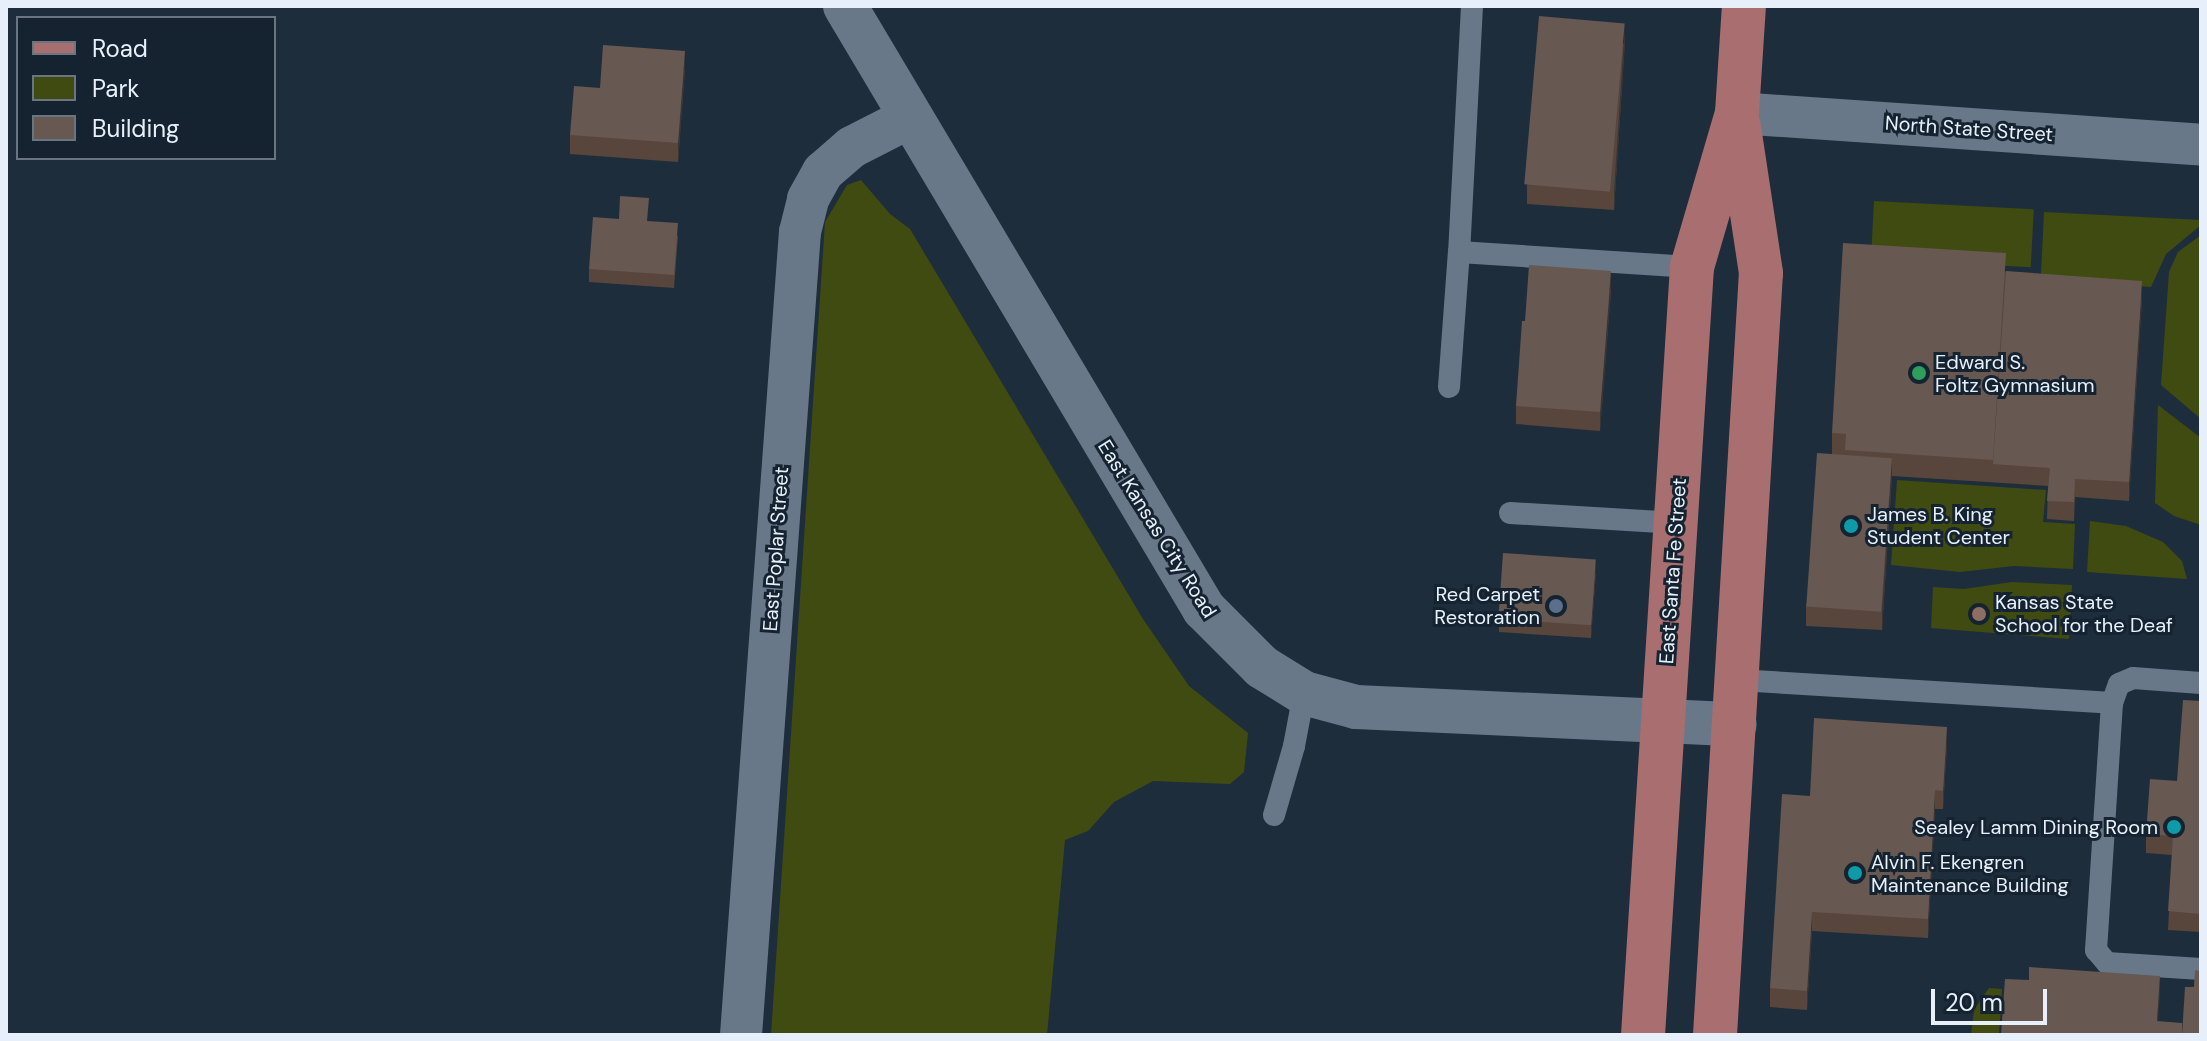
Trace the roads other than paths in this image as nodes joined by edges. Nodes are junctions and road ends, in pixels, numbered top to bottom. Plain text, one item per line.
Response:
1 (845, 6) edge
2 (1472, 6) edge
3 (1744, 6) edge
4 (1737, 113) junction
5 (911, 117) junction
6 (2201, 145) edge
7 (1459, 252) junction
8 (1692, 267) junction
9 (1449, 387) dead end
10 (1510, 513) dead end
11 (1677, 523) junction
12 (1738, 680) junction
13 (2201, 683) edge
14 (1304, 693) junction
15 (2112, 703) junction
16 (1664, 721) junction
17 (1735, 724) junction
18 (1274, 815) dead end
19 (2201, 969) edge
20 (741, 1035) edge
21 (1643, 1035) edge
22 (1715, 1035) edge

1 - 5 street, East Kansas City Road
2 - 7 lane
3 - 4 main road, East Santa Fe Street
4 - 6 street, North State Street
4 - 8 main road, East Santa Fe Street
4 - 12 main road, East Santa Fe Street
5 - 14 street, East Kansas City Road
5 - 20 street, East Poplar Street
7 - 8 lane
7 - 9 lane
8 - 11 main road, East Santa Fe Street
10 - 11 lane
11 - 16 main road, East Santa Fe Street
12 - 15 lane
12 - 17 main road, East Santa Fe Street
13 - 15 lane
14 - 16 street, East Kansas City Road
14 - 18 lane
15 - 19 lane
16 - 17 street, East Kansas City Road
16 - 21 main road, East Santa Fe Street
17 - 22 main road, East Santa Fe Street

